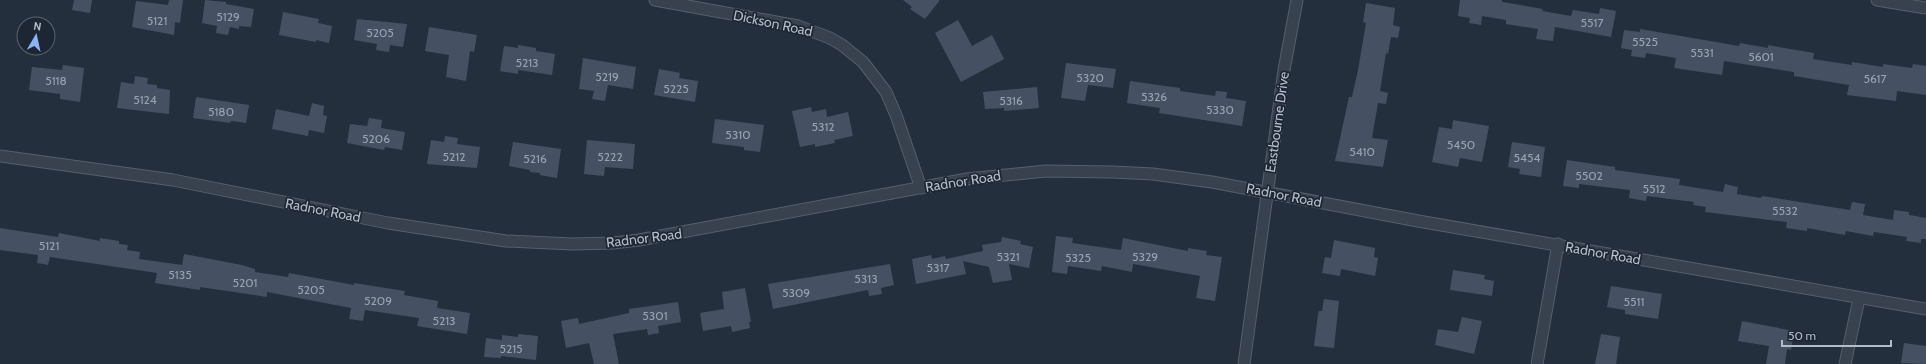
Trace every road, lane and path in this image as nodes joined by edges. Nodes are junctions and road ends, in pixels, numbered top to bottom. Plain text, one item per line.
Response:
1 (655, 0) edge
2 (1297, 0) edge
3 (1877, 0) edge
4 (1926, 8) edge
5 (0, 156) edge
6 (921, 188) junction
7 (1267, 192) junction
8 (1558, 244) junction
9 (1859, 299) junction
10 (1926, 309) edge
11 (1244, 364) edge
12 (1537, 364) edge
13 (1845, 364) edge

1 - 6 street, Dickson Road
2 - 7 street, Eastbourne Drive
3 - 4 street
5 - 6 street, Radnor Road
6 - 7 street, Radnor Road
7 - 8 street, Radnor Road
7 - 11 street, Eastbourne Drive
8 - 9 street, Radnor Road
8 - 12 street
9 - 10 street, Radnor Road
9 - 13 street

